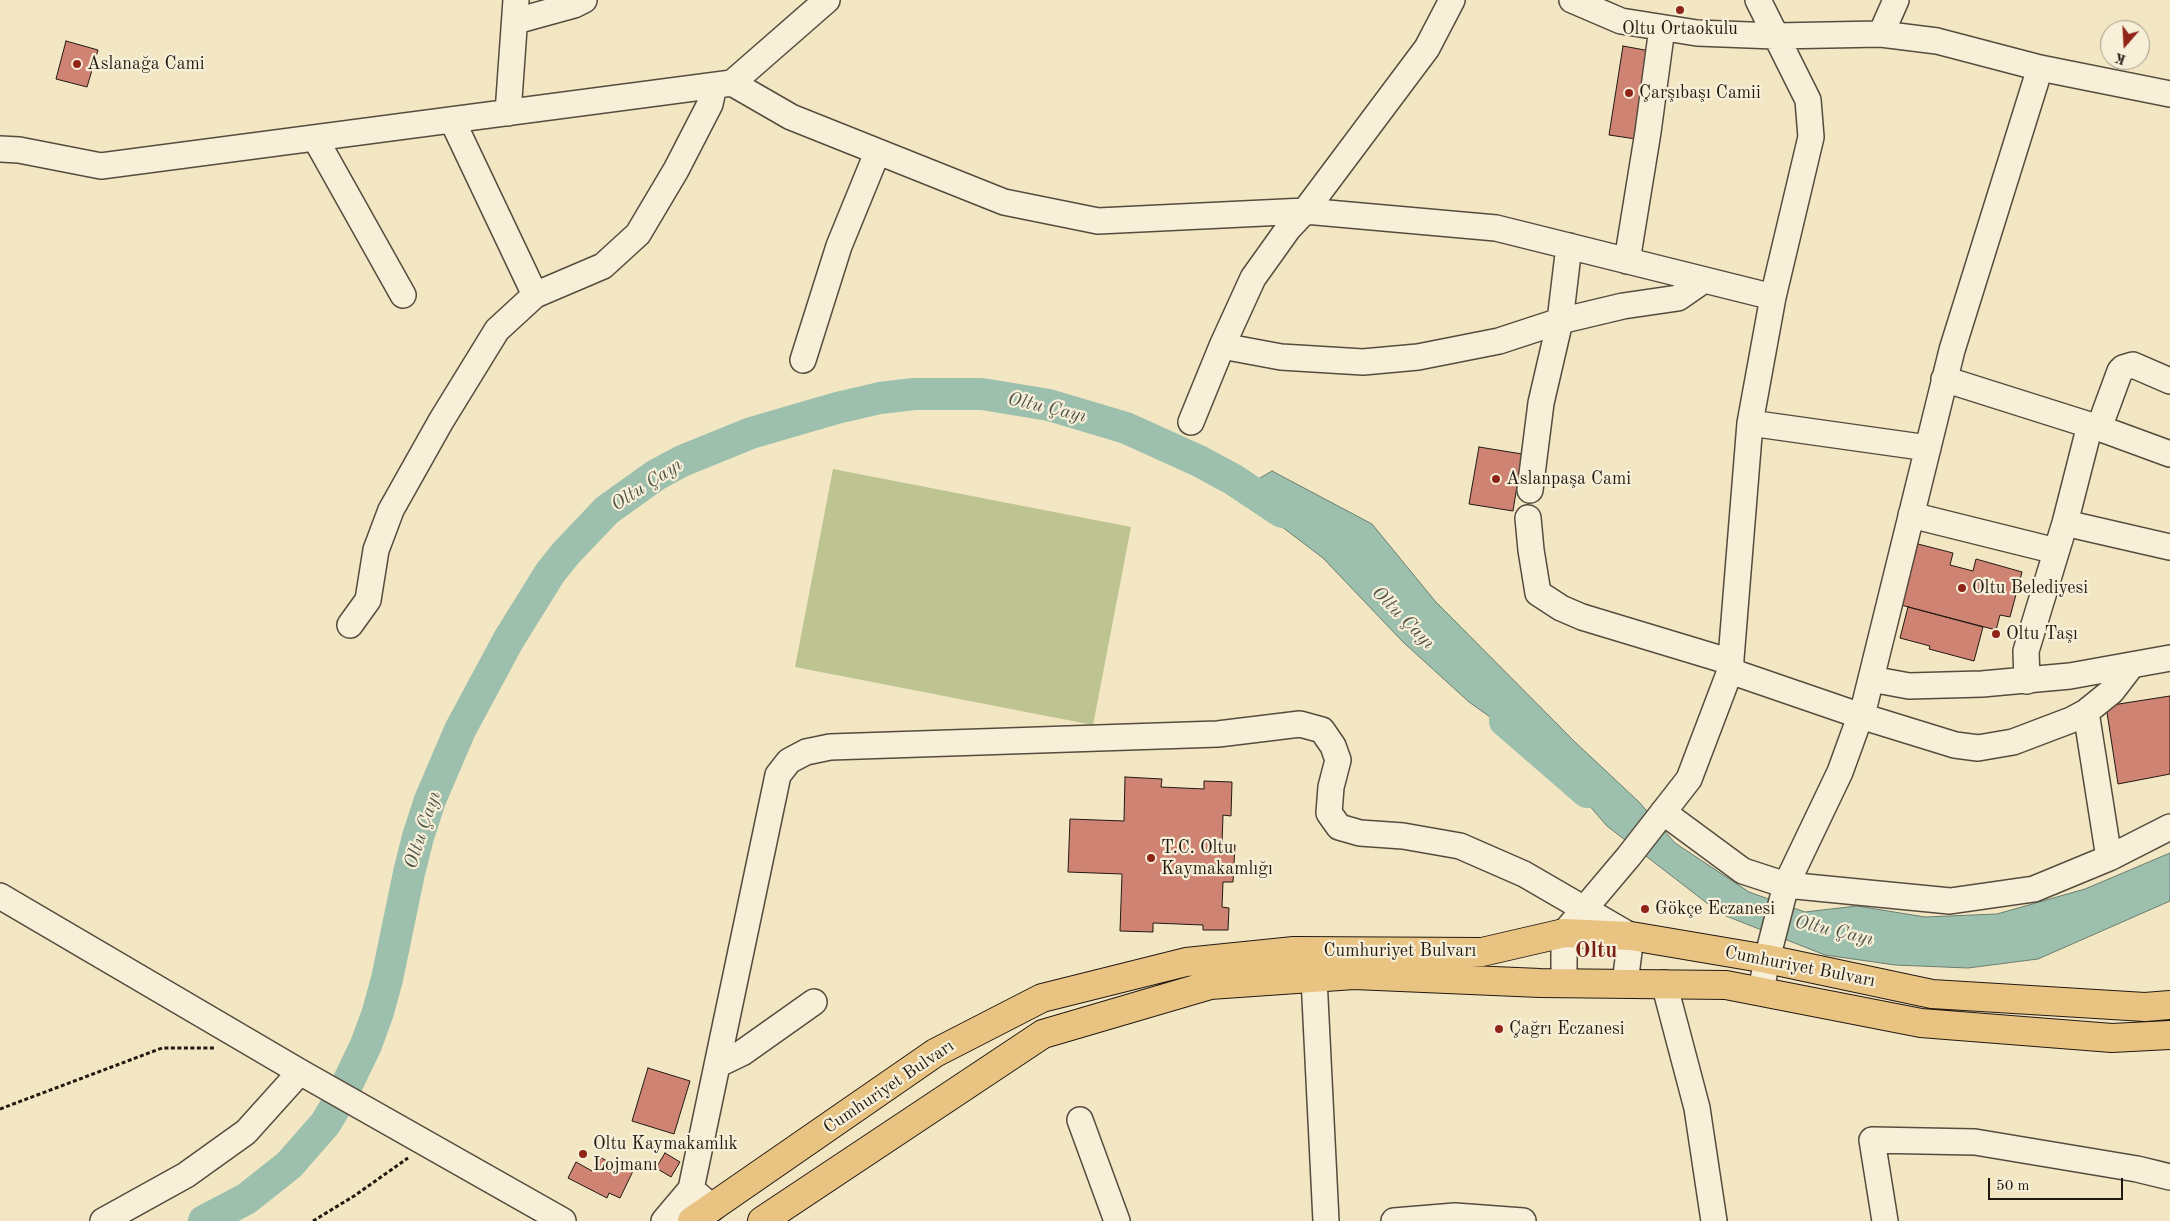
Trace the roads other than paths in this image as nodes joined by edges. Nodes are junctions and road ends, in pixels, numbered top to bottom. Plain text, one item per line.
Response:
1 (584, 0) edge
2 (1452, 0) edge
3 (1572, 0) edge
4 (1758, 0) edge
5 (1896, 0) edge
6 (814, 4) edge
7 (516, 11) edge
8 (1662, 28) junction
9 (1880, 34) junction
10 (1775, 36) junction
11 (2040, 68) junction
12 (723, 84) junction
13 (2170, 94) edge
14 (508, 113) junction
15 (452, 120) junction
16 (315, 138) junction
17 (0, 149) edge
18 (877, 153) junction
19 (1305, 211) junction
20 (1569, 246) junction
21 (1627, 261) junction
22 (1704, 280) junction
23 (403, 295) dead end
24 (535, 295) junction
25 (1773, 297) junction
26 (1560, 321) junction
27 (1222, 346) junction
28 (803, 360) dead end
29 (1944, 379) junction
30 (2170, 381) edge
31 (1191, 422) dead end
32 (1750, 423) junction
33 (2094, 427) junction
34 (1928, 448) junction
35 (2170, 454) edge
36 (1530, 490) dead end
37 (1911, 515) junction
38 (1528, 518) dead end
39 (2064, 523) junction
40 (2170, 547) edge
41 (2056, 551) junction
42 (350, 625) dead end
43 (2170, 658) edge
44 (2132, 665) junction
45 (1731, 666) junction
46 (1871, 679) junction
47 (2027, 681) junction
48 (2086, 712) junction
49 (1861, 716) junction
50 (1663, 812) junction
51 (2170, 827) edge
52 (2109, 858) junction
53 (1786, 884) junction
54 (0, 896) edge
55 (1585, 908) junction
56 (1564, 933) junction
57 (1631, 936) junction
58 (1770, 948) junction
59 (1314, 978) junction
60 (1564, 983) junction
61 (1625, 983) junction
62 (1664, 983) junction
63 (1761, 991) junction
64 (814, 1002) dead end
65 (2170, 1005) edge
66 (2170, 1035) edge
67 (717, 1065) junction
68 (300, 1072) junction
69 (1080, 1120) dead end
70 (2170, 1176) edge
71 (691, 1189) junction
72 (703, 1214) edge
73 (776, 1217) edge
74 (103, 1221) edge
75 (563, 1221) edge
76 (664, 1221) edge
77 (1117, 1221) edge
78 (1326, 1221) edge
79 (1394, 1221) edge
80 (1523, 1221) edge
81 (1714, 1221) edge
82 (1885, 1221) edge

1 - 7 street
2 - 19 street
3 - 8 street
4 - 10 street
5 - 9 street
6 - 12 street
7 - 14 street
8 - 10 street
8 - 21 street
9 - 10 street
9 - 11 street
10 - 25 street
11 - 13 street
11 - 29 street
12 - 14 street
12 - 18 street
12 - 24 street
14 - 15 street
15 - 16 street
15 - 24 street
16 - 17 street
16 - 23 street
18 - 19 street
18 - 28 street
19 - 20 street
19 - 27 street
20 - 21 street
20 - 26 street
21 - 22 street
22 - 25 street
22 - 26 street
24 - 42 street
25 - 32 street
26 - 27 street
26 - 36 street
27 - 31 street
29 - 33 street
29 - 34 street
30 - 33 street
32 - 34 street
32 - 45 street
33 - 35 street
33 - 39 street
34 - 37 street
37 - 41 street
37 - 46 street
38 - 45 street
39 - 40 street
39 - 41 street
41 - 47 street
43 - 44 street
44 - 47 street
44 - 48 street
45 - 49 street
45 - 50 street
46 - 47 street
46 - 49 street
48 - 49 street
48 - 52 street
49 - 53 street
50 - 53 street
50 - 55 street
51 - 52 street
52 - 53 street
53 - 58 street
54 - 68 street
55 - 56 street
55 - 57 street
55 - 67 street
56 - 57 main road, Cumhuriyet Bulvarı
56 - 60 street
56 - 72 main road, Cumhuriyet Bulvarı
57 - 58 main road, Cumhuriyet Bulvarı
57 - 61 street
58 - 63 street
58 - 65 main road, Cumhuriyet Bulvarı
59 - 60 main road, Cumhuriyet Bulvarı
59 - 73 main road, Cumhuriyet Bulvarı
59 - 78 street
60 - 61 main road, Cumhuriyet Bulvarı
61 - 62 main road, Cumhuriyet Bulvarı
62 - 63 main road, Cumhuriyet Bulvarı
62 - 81 street
63 - 66 main road, Cumhuriyet Bulvarı
64 - 67 street
67 - 71 street
68 - 74 street
68 - 75 street
69 - 77 street
70 - 82 street
71 - 72 street
71 - 76 street
79 - 80 street

